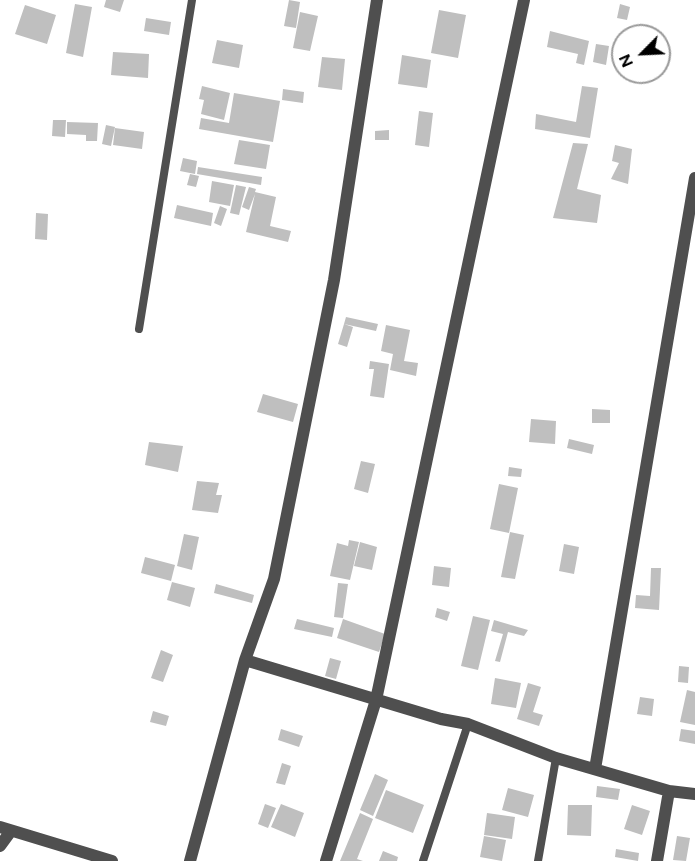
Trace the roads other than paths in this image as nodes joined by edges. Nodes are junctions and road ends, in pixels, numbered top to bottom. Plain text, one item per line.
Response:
1 (192, 0) edge
2 (377, 0) edge
3 (524, 0) edge
4 (695, 178) edge
5 (139, 329) dead end
6 (245, 660) junction
7 (376, 700) junction
8 (468, 724) junction
9 (555, 758) junction
10 (595, 769) junction
11 (669, 791) junction
12 (695, 794) edge
13 (4, 830) edge
14 (0, 846) edge
15 (112, 861) edge
16 (190, 861) edge
17 (326, 861) edge
18 (423, 861) edge
19 (538, 861) edge
20 (657, 861) edge

1 - 5 lane
2 - 6 street
3 - 7 street
4 - 10 street
6 - 7 street
6 - 16 street
7 - 8 street
7 - 17 street
8 - 9 street
8 - 18 lane
9 - 10 street
9 - 19 lane
10 - 11 street
11 - 12 street
11 - 20 street
13 - 14 street
13 - 15 street

